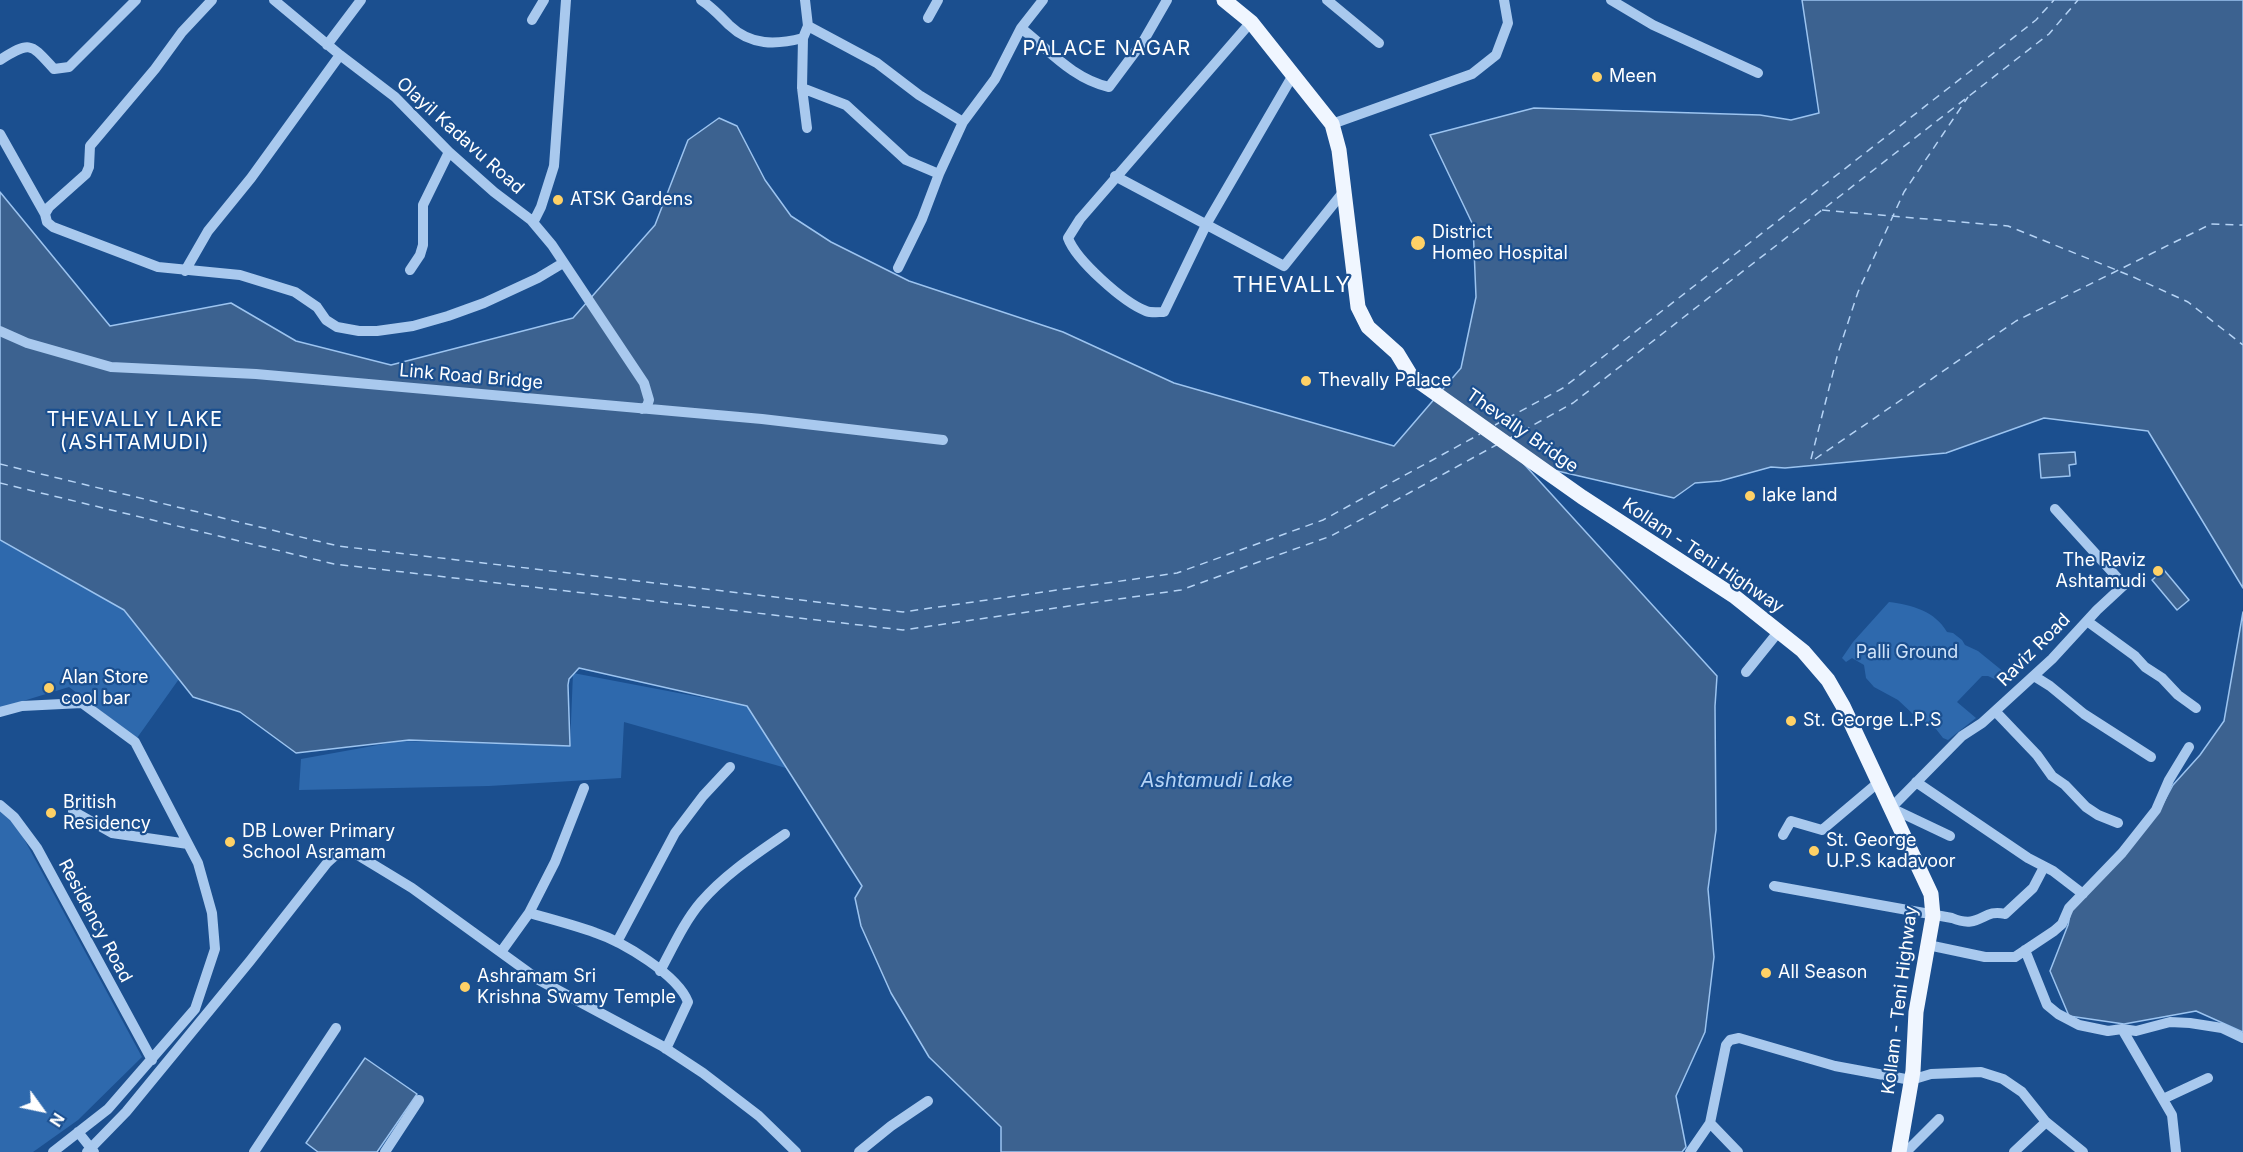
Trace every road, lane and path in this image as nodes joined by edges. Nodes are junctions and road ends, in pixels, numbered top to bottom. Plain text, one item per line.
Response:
1 (136, 0) edge
2 (212, 0) edge
3 (274, 0) edge
4 (361, 0) edge
5 (544, 0) edge
6 (566, 0) edge
7 (701, 0) edge
8 (805, 0) edge
9 (938, 0) edge
10 (1043, 0) edge
11 (1167, 0) edge
12 (1224, 0) edge
13 (1326, 0) edge
14 (1504, 0) edge
15 (1611, 0) edge
16 (928, 18) dead end
17 (532, 20) dead end
18 (1251, 22) junction
19 (808, 26) junction
20 (1021, 28) junction
21 (803, 38) junction
22 (1378, 43) dead end
23 (327, 45) junction
24 (340, 55) junction
25 (0, 60) edge
26 (1758, 73) dead end
27 (1293, 75) junction
28 (802, 88) junction
29 (963, 122) junction
30 (1332, 124) junction
31 (807, 128) dead end
32 (0, 134) edge
33 (449, 152) junction
34 (939, 174) junction
35 (1115, 176) junction
36 (1344, 191) junction
37 (45, 214) junction
38 (531, 220) junction
39 (1207, 223) junction
40 (563, 263) junction
41 (898, 268) dead end
42 (410, 270) dead end
43 (185, 271) junction
44 (0, 331) edge
45 (642, 409) junction
46 (943, 440) dead end
47 (1582, 497) joint
48 (2055, 509) dead end
49 (2086, 621) junction
50 (1779, 631) junction
51 (1746, 672) dead end
52 (2034, 676) junction
53 (2196, 708) dead end
54 (1995, 711) junction
55 (0, 712) edge
56 (2189, 747) dead end
57 (2151, 757) dead end
58 (730, 767) dead end
59 (1880, 782) junction
60 (1916, 782) junction
61 (584, 788) dead end
62 (0, 805) edge
63 (1892, 808) junction
64 (73, 812) dead end
65 (2118, 823) dead end
66 (785, 834) dead end
67 (1783, 834) dead end
68 (1950, 836) dead end
69 (188, 844) junction
70 (2044, 867) junction
71 (1774, 886) dead end
72 (2084, 894) junction
73 (529, 913) junction
74 (1933, 916) junction
75 (617, 942) junction
76 (1928, 945) junction
77 (2025, 950) junction
78 (501, 952) junction
79 (660, 971) junction
80 (336, 1028) dead end
81 (2122, 1029) junction
82 (2243, 1038) edge
83 (666, 1048) junction
84 (152, 1060) junction
85 (2208, 1078) dead end
86 (1911, 1080) junction
87 (2163, 1099) junction
88 (419, 1100) dead end
89 (928, 1101) dead end
90 (1939, 1119) dead end
91 (2046, 1122) junction
92 (1710, 1123) junction
93 (78, 1132) junction
94 (2021, 1150) edge
95 (91, 1151) edge
96 (53, 1152) edge
97 (254, 1152) edge
98 (385, 1152) edge
99 (796, 1152) edge
100 (860, 1152) edge
101 (1689, 1152) edge
102 (1738, 1152) edge
103 (1899, 1152) edge
104 (1906, 1152) edge
105 (2084, 1152) edge
106 (2176, 1152) edge

1 - 25 street
2 - 37 street
3 - 23 street, Olayil Kadavu Road
4 - 23 street
5 - 17 street
6 - 38 street, Olayil Kadavu Road
7 - 21 street
8 - 19 street
9 - 16 street
10 - 20 street
11 - 20 street
12 - 18 main road
13 - 22 street
14 - 30 street
15 - 26 street
18 - 27 main road
18 - 35 street
19 - 21 street
19 - 29 street
20 - 29 street
21 - 28 street
23 - 24 street, Olayil Kadavu Road
24 - 33 street, Olayil Kadavu Road
24 - 43 street
27 - 30 main road
27 - 39 street
28 - 31 street
28 - 34 street
29 - 34 street
30 - 36 main road
32 - 37 street
33 - 38 street, Olayil Kadavu Road
33 - 42 street
34 - 41 street
35 - 39 street
35 - 39 street
36 - 39 street
36 - 47 main road, Thevally Bridge
37 - 43 street
38 - 40 street
40 - 43 street
40 - 45 street
44 - 45 street, Link Road Bridge
45 - 46 street, Link Road Bridge
47 - 50 main road, Kollam - Teni Highway
48 - 49 street, Raviz Road
49 - 52 street, Raviz Road
49 - 53 street
50 - 51 street
50 - 59 main road, Kollam - Teni Highway
52 - 54 street, Raviz Road
52 - 57 street
54 - 60 street, Raviz Road
54 - 65 street
55 - 69 street
56 - 72 street
58 - 75 street
59 - 63 main road, Kollam - Teni Highway
59 - 67 street
60 - 63 street, Raviz Road
60 - 70 street
61 - 73 street
62 - 84 street, Residency Road
63 - 68 street
63 - 74 main road, Kollam - Teni Highway
64 - 69 street
66 - 79 street
69 - 84 street
70 - 72 street
70 - 74 street
71 - 74 street
72 - 77 street
73 - 75 street
73 - 78 street
74 - 76 main road, Kollam - Teni Highway
75 - 79 street
76 - 77 street
76 - 86 main road, Kollam - Teni Highway
77 - 81 street
78 - 83 street
78 - 95 street
79 - 83 street
80 - 97 street
81 - 82 street
81 - 87 street
83 - 99 street
84 - 93 street
85 - 87 street
86 - 91 street
86 - 92 street
86 - 103 main road, Kollam - Teni Highway
87 - 106 street
88 - 98 street
89 - 100 street
90 - 104 street
91 - 94 street
91 - 105 street
92 - 101 street
92 - 102 street
93 - 95 street
93 - 96 street

